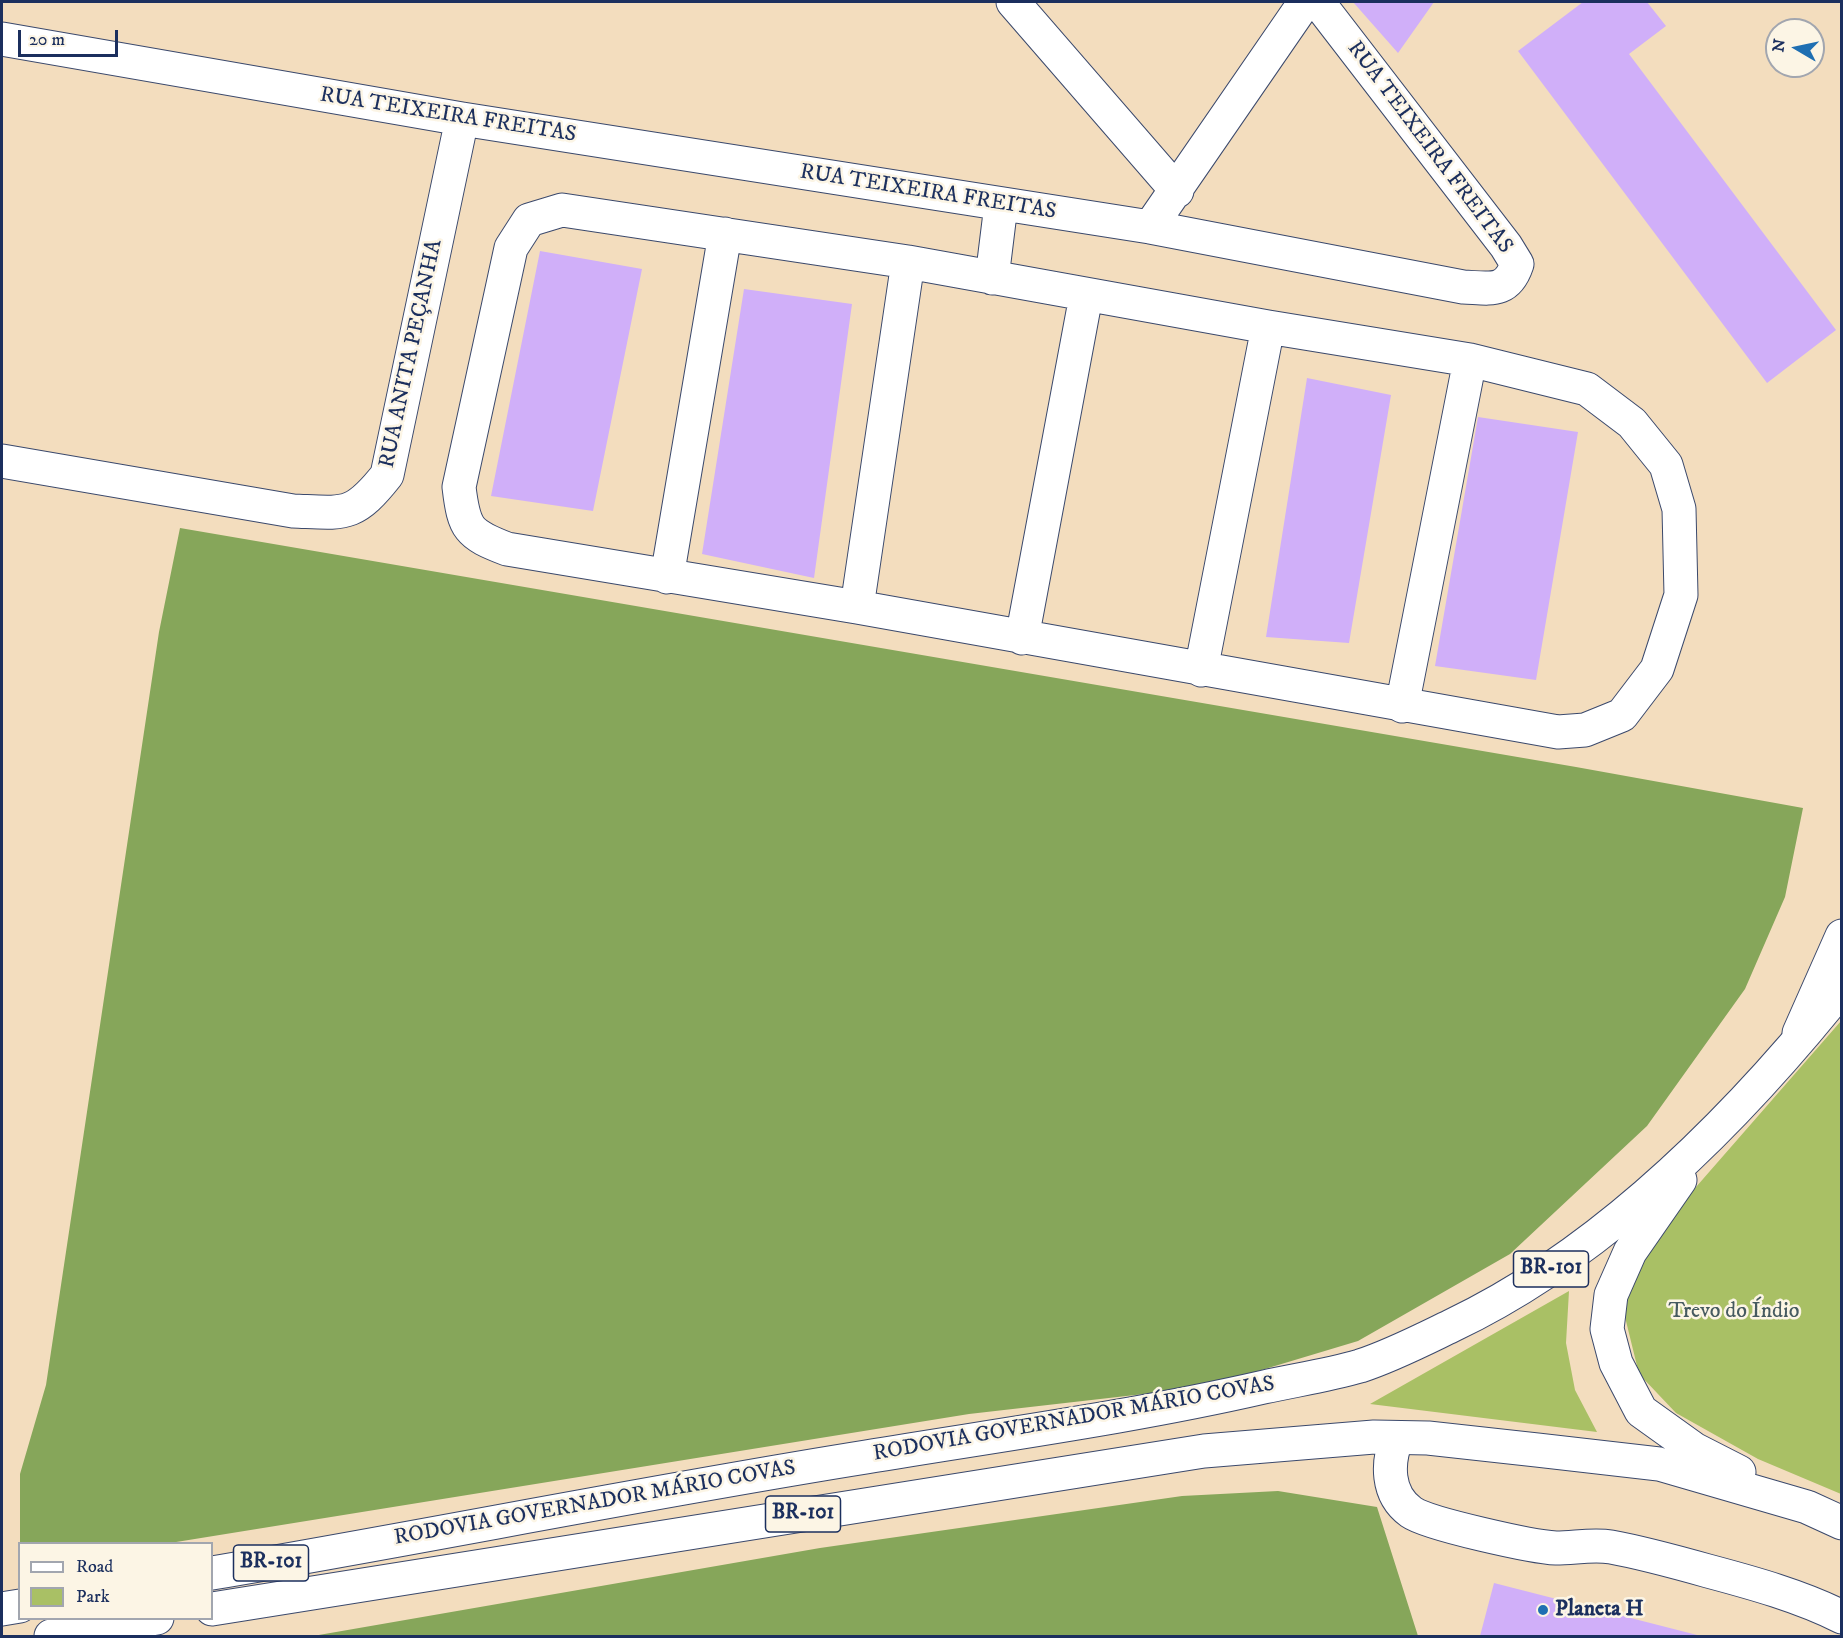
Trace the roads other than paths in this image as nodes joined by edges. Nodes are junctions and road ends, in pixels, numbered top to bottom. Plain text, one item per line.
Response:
1 (1013, 2) edge
2 (1305, 2) edge
3 (1318, 2) edge
4 (2, 39) edge
5 (462, 119) junction
6 (1177, 191) junction
7 (1001, 204) junction
8 (1150, 227) junction
9 (725, 234) junction
10 (908, 262) junction
11 (992, 278) junction
12 (1086, 296) junction
13 (1268, 327) junction
14 (1470, 360) junction
15 (2, 460) edge
16 (667, 577) junction
17 (858, 607) junction
18 (1022, 638) junction
19 (1201, 670) junction
20 (1402, 706) junction
21 (1842, 936) edge
22 (1842, 988) edge
23 (1792, 1050) junction
24 (1714, 1132) junction
25 (1397, 1438) junction
26 (1807, 1507) junction
27 (1842, 1524) edge
28 (213, 1573) edge
29 (18, 1606) edge
30 (2, 1609) edge
31 (213, 1609) edge
32 (1842, 1617) edge
33 (145, 1620) edge
34 (51, 1636) edge

1 - 6 main road
2 - 6 main road
3 - 8 main road, RUA TEIXEIRA FREITAS
4 - 5 main road, RUA TEIXEIRA FREITAS
5 - 7 main road, RUA TEIXEIRA FREITAS
5 - 15 main road, RUA ANITA PEÇANHA
6 - 8 main road
7 - 8 main road, RUA TEIXEIRA FREITAS
7 - 11 main road
9 - 10 main road
9 - 16 main road
9 - 16 main road
10 - 11 main road
10 - 17 main road
11 - 12 main road
12 - 13 main road
12 - 18 main road
13 - 14 main road
13 - 19 main road
14 - 20 main road
14 - 20 main road
16 - 17 main road
17 - 18 main road
18 - 19 main road
19 - 20 main road
21 - 23 main road
22 - 23 main road, RODOVIA GOVERNADOR MÁRIO COVAS / BR-101
23 - 24 main road, RODOVIA GOVERNADOR MÁRIO COVAS / BR-101
24 - 26 main road
24 - 28 main road, RODOVIA GOVERNADOR MÁRIO COVAS / BR-101
25 - 26 main road, RODOVIA GOVERNADOR MÁRIO COVAS / BR-101
25 - 31 main road, RODOVIA GOVERNADOR MÁRIO COVAS / BR-101
25 - 32 main road
26 - 27 main road, RODOVIA GOVERNADOR MÁRIO COVAS / BR-101
29 - 30 main road
33 - 34 main road

